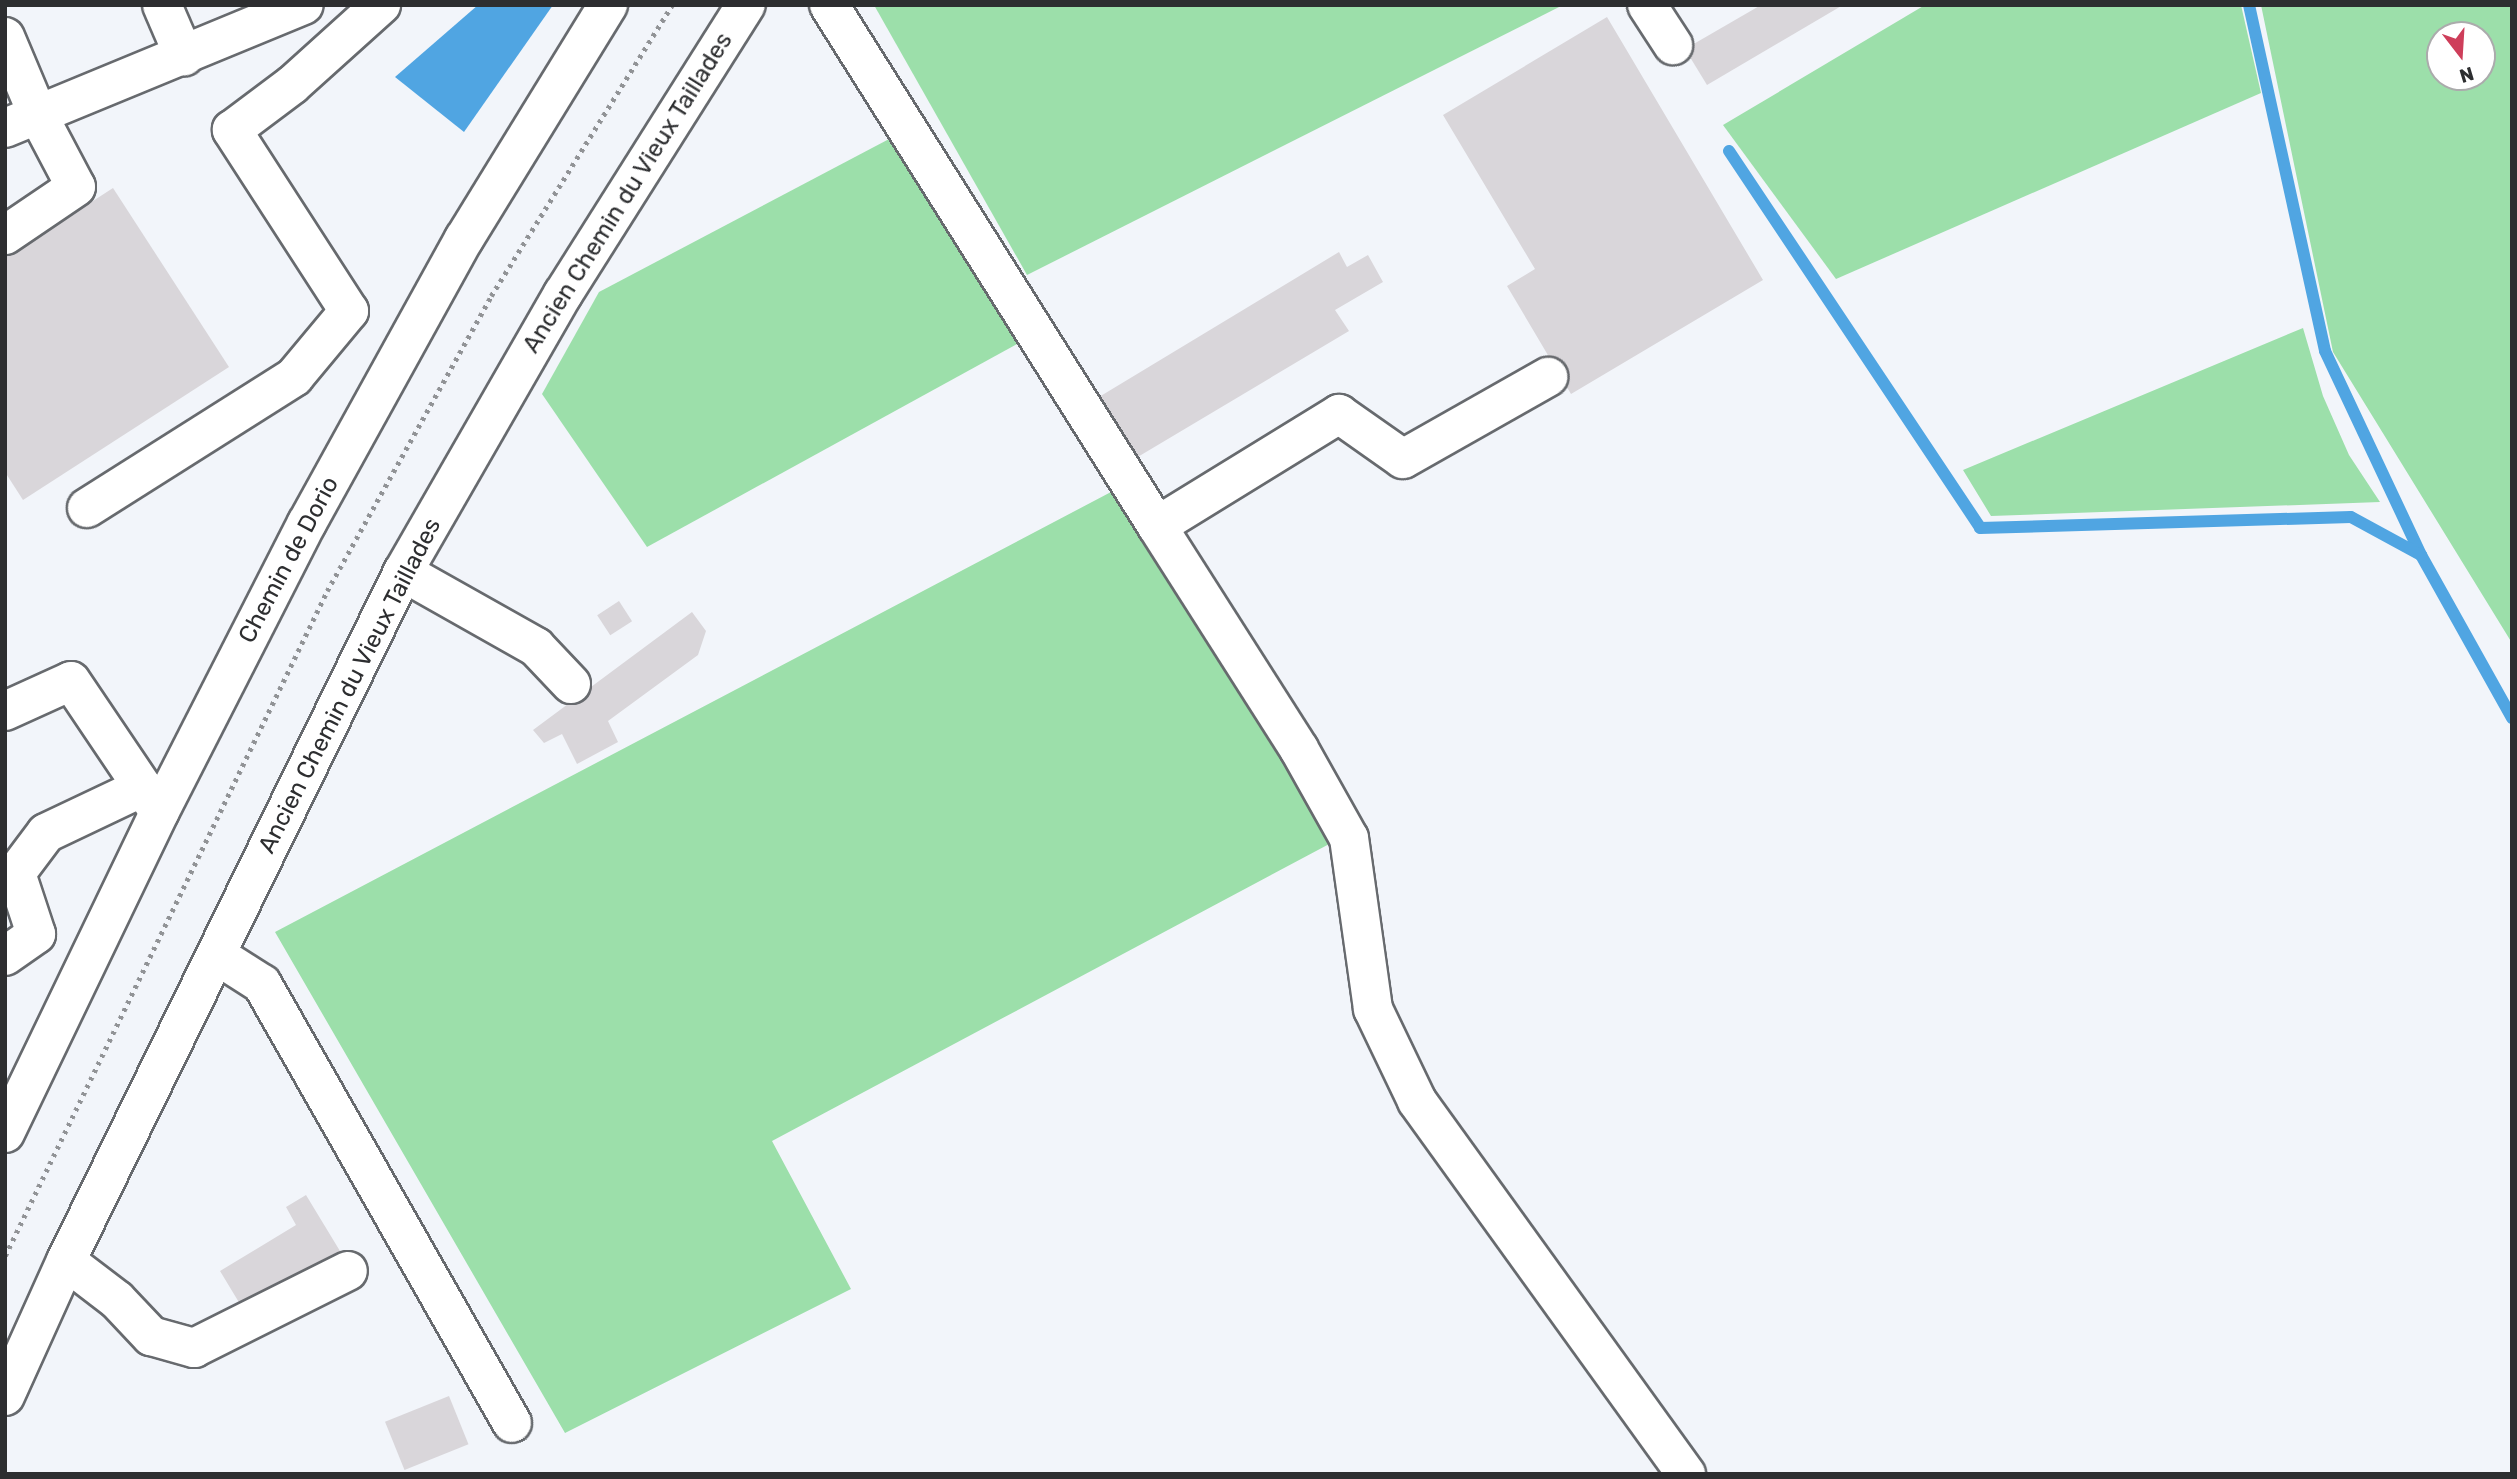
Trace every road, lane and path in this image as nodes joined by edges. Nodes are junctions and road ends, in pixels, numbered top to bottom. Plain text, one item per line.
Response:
1 (162, 5) edge
2 (304, 5) edge
3 (381, 5) edge
4 (608, 5) edge
5 (672, 5) edge
6 (746, 5) edge
7 (829, 5) edge
8 (1647, 5) edge
9 (5, 37) edge
10 (1673, 45) dead end
11 (184, 56) junction
12 (22, 121) edge
13 (5, 235) edge
14 (1548, 377) dead end
15 (87, 508) dead end
16 (1157, 526) junction
17 (403, 572) junction
18 (571, 684) dead end
19 (5, 711) edge
20 (151, 799) junction
21 (218, 956) junction
22 (5, 957) edge
23 (5, 1133) edge
24 (5, 1256) edge
25 (66, 1261) junction
26 (348, 1271) dead end
27 (5, 1396) edge
28 (512, 1423) dead end
29 (1686, 1474) edge

1 - 11 street
2 - 11 street
3 - 15 street
4 - 20 street, Chemin de Dorio
5 - 24 path
6 - 17 street, Ancien Chemin du Vieux Taillades
7 - 16 street
8 - 10 street
9 - 12 street
11 - 12 street
12 - 13 street
14 - 16 street
16 - 29 street
17 - 18 street
17 - 21 street, Ancien Chemin du Vieux Taillades
19 - 20 street
20 - 22 street
20 - 23 street, Chemin de Dorio
21 - 25 street, Ancien Chemin du Vieux Taillades
21 - 28 street
25 - 26 street
25 - 27 street, Ancien Chemin du Vieux Taillades

